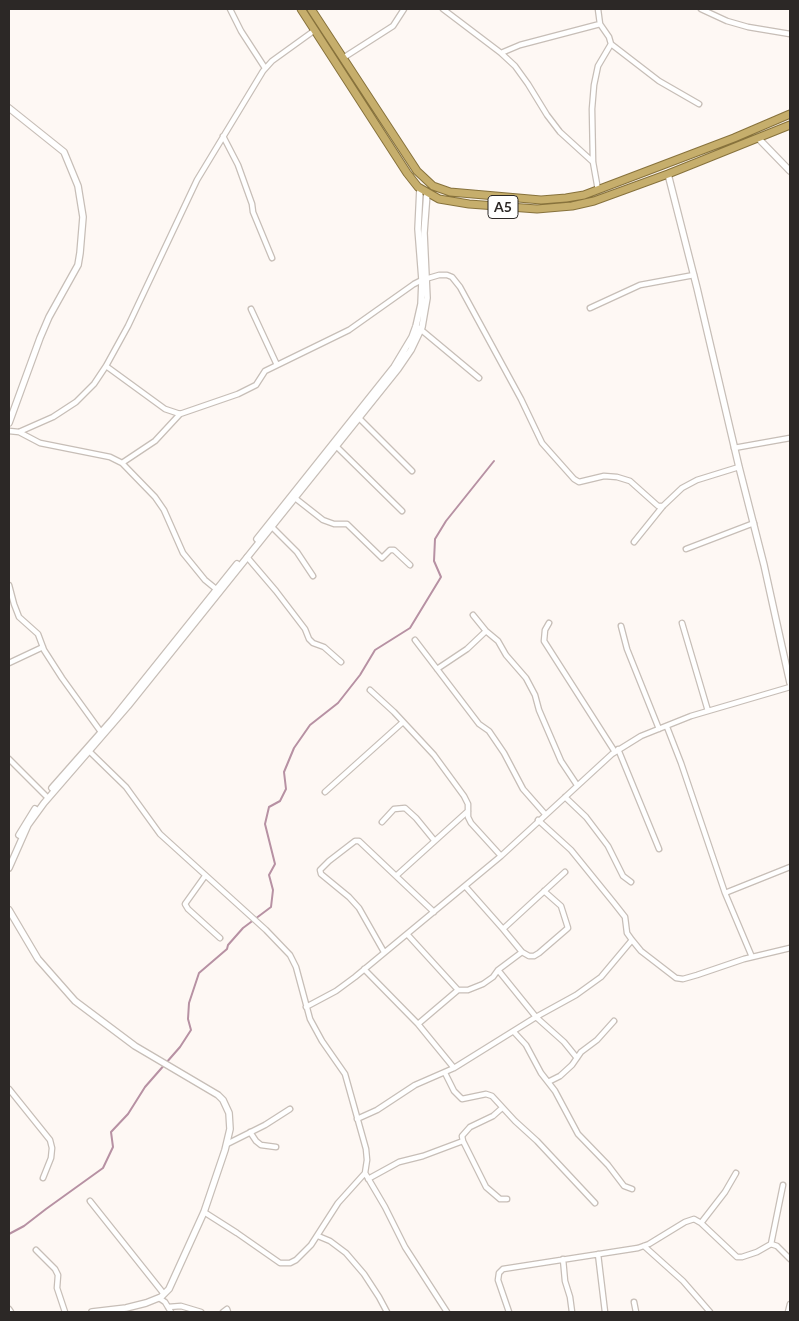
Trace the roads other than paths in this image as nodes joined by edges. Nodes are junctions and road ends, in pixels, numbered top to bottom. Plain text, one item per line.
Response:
1 (230, 9) edge
2 (301, 9) edge
3 (311, 9) edge
4 (404, 9) edge
5 (443, 9) edge
6 (598, 9) edge
7 (701, 9) edge
8 (600, 24) junction
9 (314, 30) junction
10 (790, 34) edge
11 (611, 44) junction
12 (501, 53) junction
13 (343, 58) junction
14 (265, 68) junction
15 (699, 104) dead end
16 (9, 108) edge
17 (790, 114) edge
18 (381, 118) junction
19 (374, 123) junction
20 (790, 125) edge
21 (223, 136) junction
22 (758, 138) junction
23 (593, 162) junction
24 (790, 171) edge
25 (668, 174) junction
26 (420, 188) junction
27 (598, 190) junction
28 (427, 193) junction
29 (272, 258) dead end
30 (694, 275) junction
31 (425, 279) junction
32 (590, 308) dead end
33 (251, 309) dead end
34 (419, 328) junction
35 (277, 365) junction
36 (106, 366) junction
37 (479, 378) dead end
38 (180, 414) junction
39 (359, 418) junction
40 (9, 423) edge
41 (9, 431) edge
42 (20, 432) junction
43 (790, 438) edge
44 (336, 446) junction
45 (734, 448) junction
46 (122, 463) junction
47 (739, 467) junction
48 (412, 471) dead end
49 (295, 498) junction
50 (663, 506) junction
51 (402, 511) dead end
52 (754, 523) junction
53 (272, 527) junction
54 (634, 542) dead end
55 (686, 548) dead end
56 (247, 557) junction
57 (410, 565) dead end
58 (313, 576) dead end
59 (9, 584) edge
60 (216, 590) junction
61 (473, 615) dead end
62 (549, 623) dead end
63 (682, 623) dead end
64 (621, 626) dead end
65 (486, 631) junction
66 (416, 640) dead end
67 (43, 647) junction
68 (341, 662) dead end
69 (9, 663) edge
70 (437, 669) junction
71 (790, 683) edge
72 (790, 688) edge
73 (370, 690) dead end
74 (708, 711) junction
75 (403, 722) junction
76 (667, 727) junction
77 (659, 730) junction
78 (101, 732) junction
79 (88, 750) junction
80 (616, 751) junction
81 (9, 758) edge
82 (577, 785) junction
83 (325, 792) dead end
84 (46, 796) junction
85 (565, 797) junction
86 (468, 811) junction
87 (546, 814) junction
88 (538, 820) junction
89 (382, 822) dead end
90 (434, 840) junction
91 (659, 849) dead end
92 (501, 856) junction
93 (9, 859) edge
94 (790, 867) edge
95 (9, 868) edge
96 (565, 872) dead end
97 (205, 876) junction
98 (396, 876) junction
99 (631, 882) dead end
100 (464, 886) junction
101 (544, 891) junction
102 (725, 893) junction
103 (9, 910) edge
104 (434, 912) junction
105 (503, 929) junction
106 (407, 934) junction
107 (220, 938) dead end
108 (632, 940) junction
109 (790, 948) edge
110 (384, 952) junction
111 (522, 952) junction
112 (752, 957) junction
113 (364, 970) junction
114 (498, 970) junction
115 (458, 990) junction
116 (306, 1007) junction
117 (536, 1017) junction
118 (614, 1021) dead end
119 (418, 1024) junction
120 (514, 1032) junction
121 (577, 1058) junction
122 (454, 1068) junction
123 (445, 1073) junction
124 (548, 1082) junction
125 (9, 1089) edge
126 (502, 1108) junction
127 (290, 1109) dead end
128 (357, 1119) junction
129 (250, 1132) junction
130 (463, 1141) junction
131 (227, 1144) junction
132 (276, 1147) dead end
133 (736, 1172) dead end
134 (365, 1173) junction
135 (43, 1178) dead end
136 (368, 1179) junction
137 (783, 1185) dead end
138 (632, 1188) dead end
139 (508, 1199) dead end
140 (90, 1201) dead end
141 (595, 1202) dead end
142 (204, 1212) junction
143 (701, 1223) junction
144 (318, 1236) junction
145 (771, 1244) junction
146 (644, 1246) junction
147 (36, 1250) dead end
148 (598, 1254) junction
149 (563, 1259) junction
150 (790, 1259) edge
151 (164, 1294) junction
152 (159, 1298) junction
153 (634, 1302) dead end
154 (790, 1304) edge
155 (168, 1307) junction
156 (64, 1312) edge
157 (92, 1312) edge
158 (171, 1312) edge
159 (201, 1312) edge
160 (223, 1312) edge
161 (228, 1312) edge
162 (387, 1312) edge
163 (447, 1312) edge
164 (507, 1312) edge
165 (572, 1312) edge
166 (605, 1312) edge
167 (636, 1312) edge
168 (710, 1312) edge
169 (788, 1312) edge

1 - 14 street
2 - 9 highway, A5
3 - 13 highway, A5
4 - 13 street
5 - 12 street
6 - 8 street
7 - 10 street
8 - 11 street
8 - 12 street
9 - 14 street
9 - 19 highway, A5
11 - 15 street
11 - 23 street
12 - 23 street
13 - 18 highway, A5
14 - 21 street
16 - 40 street
17 - 27 highway, A5
18 - 19 highway
18 - 27 highway, A5
19 - 26 highway, A5
20 - 22 highway, A5
21 - 29 street
21 - 36 street
22 - 24 street
22 - 25 highway, A5
23 - 27 street
25 - 28 highway, A5
25 - 30 street
26 - 28 highway, A5
26 - 31 street
28 - 31 street
30 - 32 street
30 - 45 street
31 - 34 street
31 - 35 street
31 - 50 street
33 - 35 street
34 - 37 street
34 - 39 street
34 - 60 street
35 - 38 street
36 - 38 street
36 - 42 street
38 - 46 street
39 - 44 street
39 - 48 street
41 - 42 street
42 - 46 street
43 - 45 street
44 - 49 street
44 - 51 street
45 - 47 street
46 - 60 street
47 - 50 street
47 - 52 street
49 - 53 street
49 - 57 street
50 - 54 street
52 - 55 street
52 - 71 street
53 - 56 street
53 - 58 street
56 - 68 street
56 - 79 street
59 - 67 street
60 - 78 street
61 - 65 street
62 - 80 street
63 - 74 street
64 - 77 street
65 - 70 street
65 - 82 street
66 - 70 street
67 - 69 street
67 - 78 street
70 - 87 street
72 - 74 street
73 - 75 street
74 - 76 street
75 - 83 street
75 - 86 street
76 - 77 street
76 - 102 street
77 - 80 street
78 - 79 street
79 - 84 street
79 - 95 street
79 - 97 street
80 - 82 street
80 - 91 street
81 - 84 street
82 - 85 street
84 - 93 street
85 - 87 street
85 - 99 street
86 - 90 street
86 - 92 street
87 - 88 street
88 - 92 street
88 - 108 street
89 - 90 street
90 - 98 street
92 - 100 street
94 - 102 street
96 - 101 street
97 - 107 street
97 - 116 street
98 - 104 street
98 - 110 street
100 - 104 street
100 - 105 street
101 - 105 street
101 - 111 street
102 - 112 street
103 - 131 street
104 - 106 street
105 - 111 street
106 - 110 street
106 - 115 street
108 - 112 street
108 - 117 street
109 - 112 street
110 - 113 street
111 - 114 street
113 - 116 street
113 - 119 street
114 - 115 street
114 - 117 street
115 - 119 street
116 - 128 street
117 - 120 street
117 - 121 street
118 - 121 street
119 - 122 street
120 - 122 street
120 - 124 street
121 - 124 street
122 - 123 street
123 - 126 street
123 - 128 street
124 - 138 street
125 - 135 street
126 - 130 street
126 - 141 street
127 - 129 street
128 - 134 street
129 - 131 street
129 - 132 street
130 - 136 street
130 - 139 street
131 - 142 street
133 - 143 street
134 - 136 street
134 - 144 street
136 - 163 street
137 - 145 street
140 - 151 street
142 - 144 street
142 - 151 street
143 - 145 street
143 - 146 street
144 - 162 street
145 - 150 street
146 - 148 street
146 - 168 street
147 - 156 street
148 - 149 street
148 - 166 street
149 - 164 street
149 - 165 street
151 - 152 street
152 - 155 street
152 - 157 street
153 - 167 street
154 - 169 street
155 - 158 street
155 - 159 street
160 - 161 street

